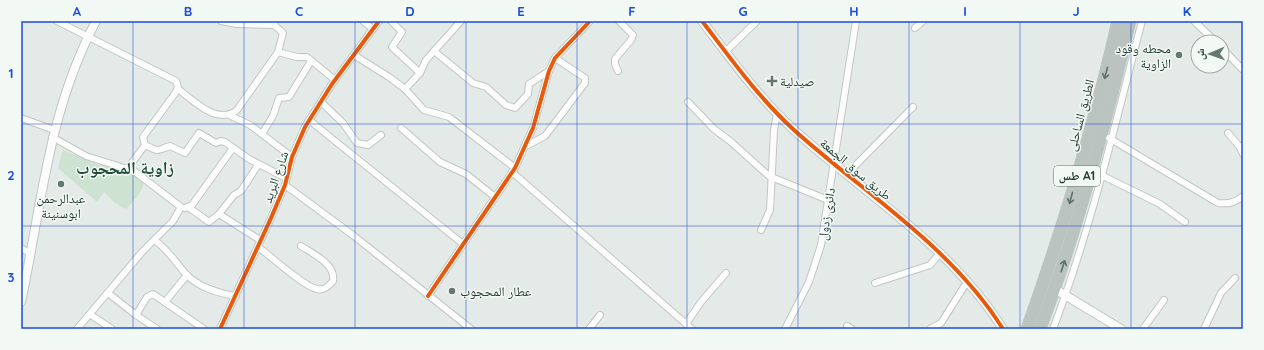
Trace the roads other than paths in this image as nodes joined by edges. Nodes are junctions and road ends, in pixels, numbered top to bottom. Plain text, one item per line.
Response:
1 (57, 21) edge
2 (96, 21) edge
3 (221, 21) edge
4 (363, 21) edge
5 (379, 21) edge
6 (392, 21) edge
7 (461, 21) edge
8 (590, 21) edge
9 (619, 21) edge
10 (702, 21) edge
11 (757, 21) edge
12 (856, 21) edge
13 (923, 21) edge
14 (1118, 21) edge
15 (1130, 21) edge
16 (1142, 21) edge
17 (1194, 21) edge
18 (252, 22) edge
19 (274, 23) edge
20 (915, 28) dead end
21 (373, 29) junction
22 (1208, 34) edge
23 (87, 37) junction
24 (434, 51) junction
25 (278, 52) junction
26 (725, 52) junction
27 (354, 55) junction
28 (1230, 56) edge
29 (555, 58) junction
30 (311, 61) junction
31 (1243, 70) edge
32 (549, 71) junction
33 (618, 71) dead end
34 (420, 73) junction
35 (335, 80) junction
36 (178, 89) junction
37 (405, 89) junction
38 (321, 102) junction
39 (688, 102) dead end
40 (913, 107) dead end
41 (777, 114) junction
42 (229, 115) junction
43 (21, 118) edge
44 (309, 120) junction
45 (401, 128) dead end
46 (1092, 128) junction
47 (1228, 133) dead end
48 (53, 134) junction
49 (262, 134) junction
50 (381, 135) dead end
51 (1107, 137) junction
52 (145, 145) junction
53 (526, 146) junction
54 (233, 148) junction
55 (1243, 154) edge
56 (292, 157) junction
57 (258, 165) junction
58 (834, 165) junction
59 (128, 168) junction
60 (513, 170) junction
61 (846, 175) junction
62 (1101, 175) junction
63 (773, 178) junction
64 (286, 182) junction
65 (495, 197) junction
66 (1243, 197) edge
67 (828, 200) junction
68 (185, 208) junction
69 (219, 214) junction
70 (1185, 222) dead end
71 (761, 230) dead end
72 (154, 240) junction
73 (260, 240) junction
74 (463, 244) junction
75 (301, 246) dead end
76 (258, 247) junction
77 (21, 248) edge
78 (940, 253) junction
79 (31, 254) junction
80 (726, 273) dead end
81 (187, 275) junction
82 (1235, 278) dead end
83 (967, 282) junction
84 (875, 283) dead end
85 (1055, 289) junction
86 (108, 293) junction
87 (1066, 294) junction
88 (236, 296) junction
89 (428, 296) junction
90 (1164, 300) dead end
91 (21, 302) edge
92 (166, 302) junction
93 (91, 315) junction
94 (136, 315) junction
95 (600, 315) dead end
96 (686, 324) junction
97 (146, 326) edge
98 (77, 329) edge
99 (112, 329) edge
100 (157, 329) edge
101 (204, 329) edge
102 (220, 329) edge
103 (470, 329) edge
104 (589, 329) edge
105 (692, 329) edge
106 (785, 329) edge
107 (930, 329) edge
108 (1004, 329) edge
109 (1027, 329) edge
110 (1040, 329) edge
111 (1054, 329) edge
112 (1121, 329) edge
113 (1143, 329) edge
114 (1204, 329) edge

1 - 23 street
2 - 23 street
3 - 18 street
4 - 21 street
5 - 21 street, شارع البريد
6 - 34 street
7 - 24 street
8 - 29 street
9 - 33 street
10 - 26 street, طريق سوق الجمعة
11 - 26 street
12 - 58 street, دائرى زدول
13 - 20 street
14 -> 46 highway, الطريق الساحلى / طس A1
15 - 51 highway, الطريق الساحلى / طس A1
16 - 51 street
17 - 22 street
18 - 19 street
19 - 25 street
21 - 27 street, شارع البريد
23 - 36 street
23 - 48 street
24 - 32 street
24 - 34 street
25 - 30 street
25 - 42 street
26 - 41 street, طريق سوق الجمعة
27 - 35 street, شارع البريد
27 - 37 street
28 - 31 street
29 - 32 street
29 - 53 street
30 - 35 street
30 - 49 street
32 - 53 street
34 - 37 street
35 - 38 street, شارع البريد
36 - 42 street
36 - 52 street
37 - 60 street
38 - 44 street, شارع البريد
38 - 50 street
39 - 63 street
40 - 61 street
41 - 58 street, طريق سوق الجمعة
41 - 63 street
42 - 49 street
43 - 48 street
44 - 56 street, شارع البريد
44 - 74 street
45 - 65 street
46 - 51 street
46 -> 109 highway, الطريق الساحلى / طس A1
47 - 55 street
48 - 59 street
48 - 79 street
49 - 56 street
51 - 62 street
51 - 66 street
85 -> 51 highway, الطريق الساحلى / طس A1
52 - 54 street
52 - 59 street
53 - 60 street
54 - 57 street
54 - 68 street
56 - 64 street, شارع البريد
57 - 64 street
57 - 69 street
58 - 61 street, طريق سوق الجمعة
58 - 67 street, دائرى زدول
59 - 68 street
60 - 65 street
60 - 96 street
61 - 78 street, طريق سوق الجمعة
62 - 70 street
62 - 87 street
63 - 67 street
63 - 71 street
64 - 73 street, شارع البريد
64 - 89 street
65 - 74 street
67 - 106 street, دائرى زدول
68 - 69 street
68 - 72 street
69 - 73 street
72 - 81 street
72 - 86 street
73 - 76 street, شارع البريد
74 - 89 street
75 - 76 street
76 - 88 street, شارع البريد
77 - 79 street
78 - 83 street, طريق سوق الجمعة
78 - 84 street
79 - 91 street
80 - 96 street
81 - 88 street
81 - 92 street
82 - 114 street
83 - 107 street
83 - 108 street, طريق سوق الجمعة
85 - 87 street
85 - 110 highway, الطريق الساحلى / طس A1
86 - 93 street
86 - 94 street
87 - 111 street
87 - 112 street
88 - 102 street, شارع البريد
89 - 103 street
90 - 113 street
92 - 94 street
92 - 101 street
93 - 98 street
93 - 99 street
94 - 97 street
95 - 104 street
96 - 105 street
97 - 100 street

